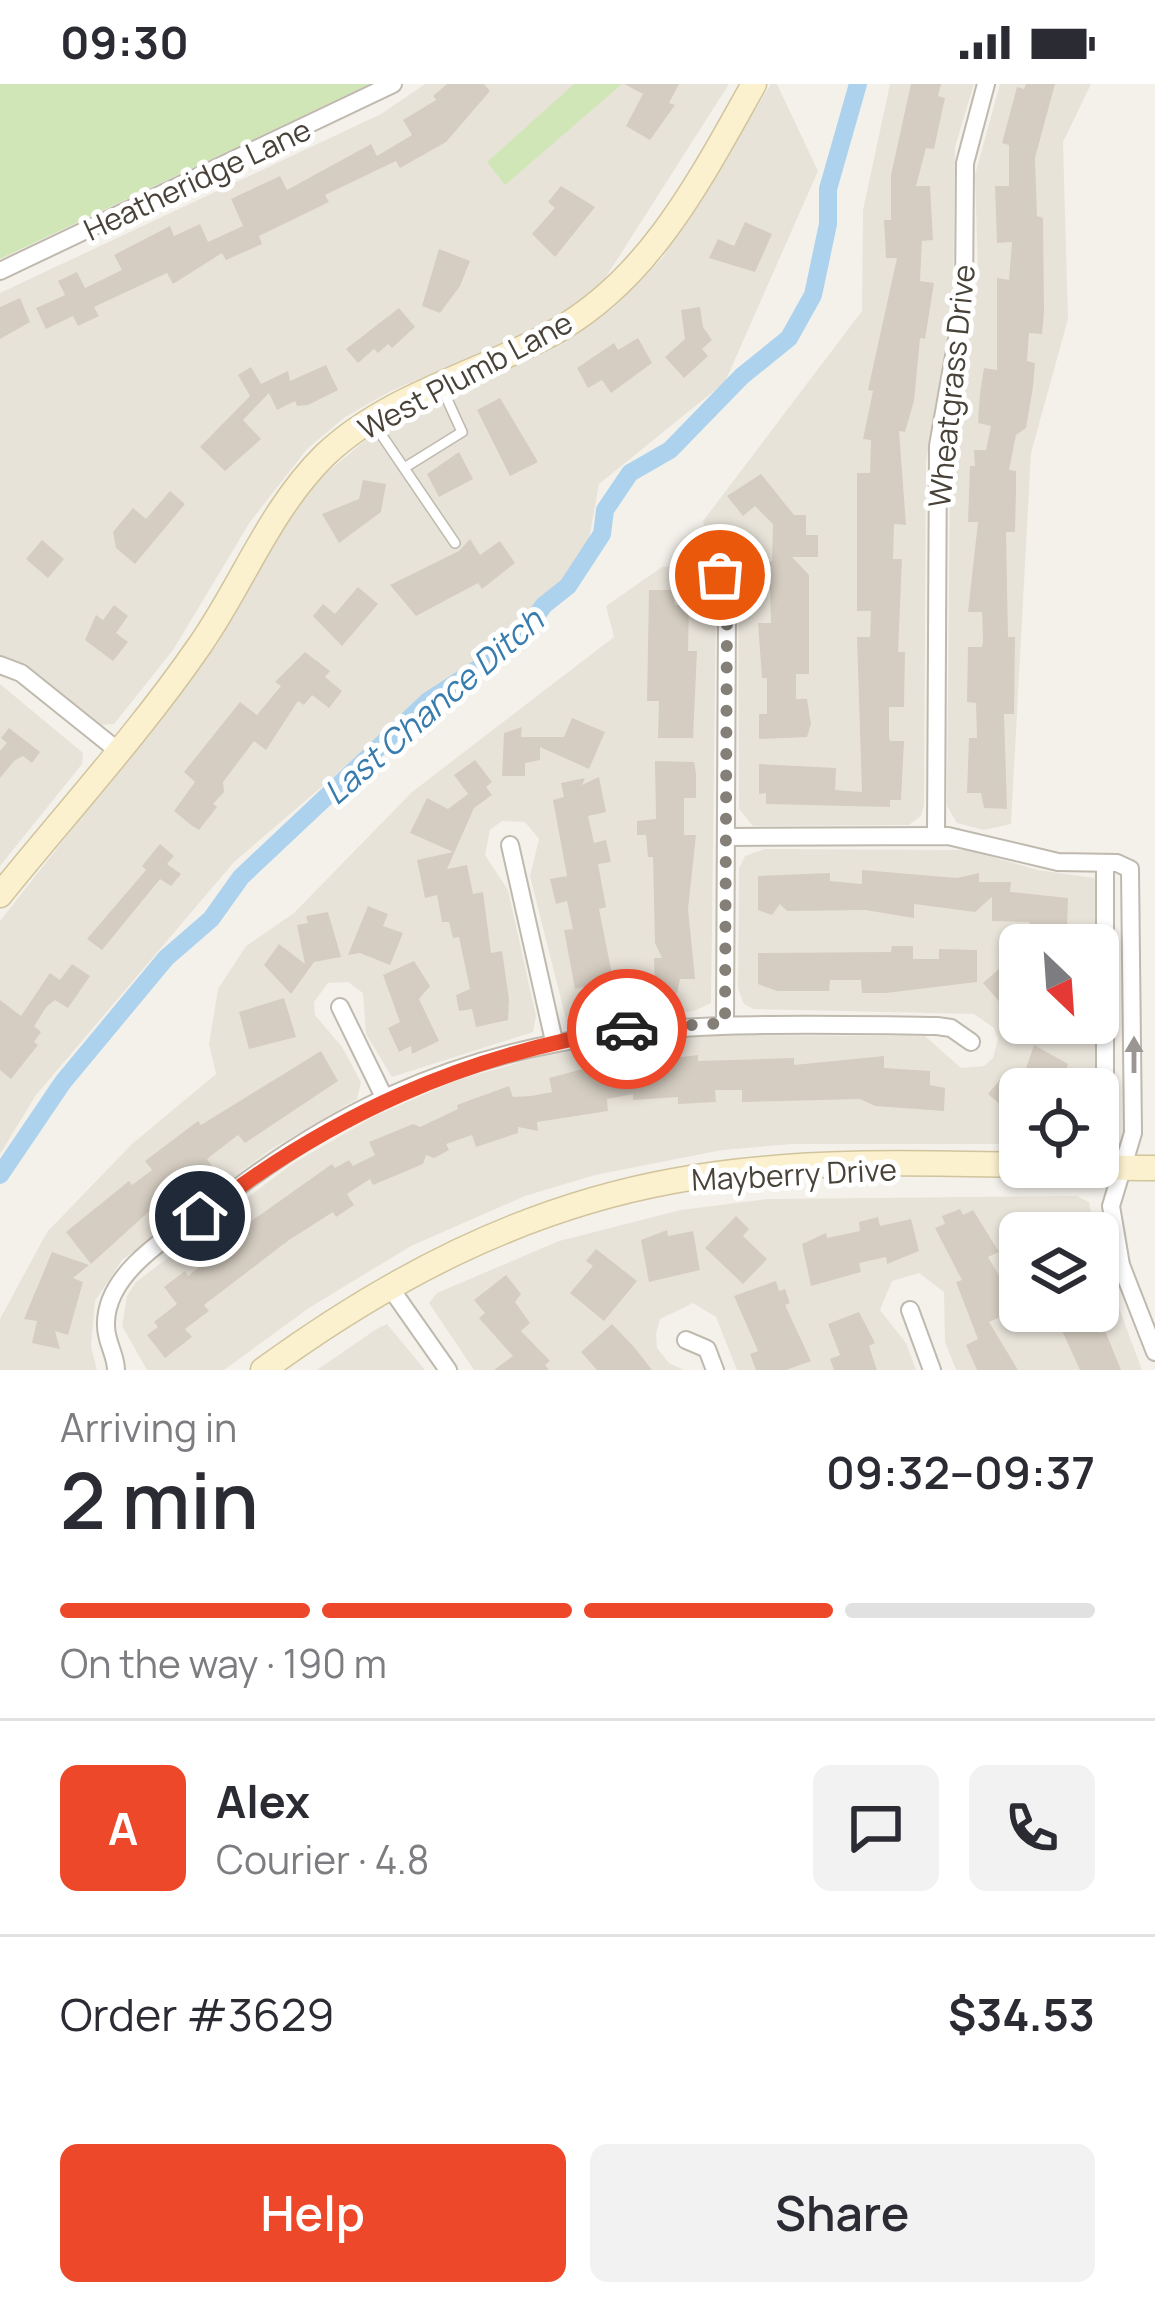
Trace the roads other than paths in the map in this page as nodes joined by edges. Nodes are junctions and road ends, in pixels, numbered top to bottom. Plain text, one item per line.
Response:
1 (393, 84) edge
2 (754, 84) edge
3 (986, 84) edge
4 (0, 272) edge
5 (441, 386) junction
6 (372, 421) junction
7 (404, 468) junction
8 (454, 543) dead end
9 (711, 560) dead end
10 (0, 664) edge
11 (117, 750) junction
12 (936, 836) junction
13 (726, 837) junction
14 (510, 845) dead end
15 (1105, 863) junction
16 (0, 895) edge
17 (340, 1007) dead end
18 (725, 1023) junction
19 (554, 1041) junction
20 (971, 1042) dead end
21 (1105, 1068) edge
22 (385, 1099) junction
23 (1119, 1166) edge
24 (999, 1168) edge
25 (1119, 1168) edge
26 (1155, 1168) edge
27 (1114, 1188) edge
28 (388, 1286) junction
29 (910, 1310) dead end
30 (686, 1340) dead end
31 (1155, 1352) edge
32 (122, 1367) edge
33 (263, 1370) edge
34 (448, 1370) edge
35 (715, 1370) edge
36 (932, 1370) edge

1 - 4 street, Heatheridge Lane
2 - 5 main road, West Plumb Lane
3 - 12 street, Wheatgrass Drive
5 - 6 main road, West Plumb Lane
5 - 7 lane
6 - 7 lane
6 - 11 main road, West Plumb Lane
7 - 8 lane
9 - 13 street
10 - 11 street
11 - 16 main road, West Plumb Lane
12 - 13 street
12 - 15 street
13 - 18 street
14 - 19 street
15 - 21 street
23 -> 15 street
17 - 22 street
18 - 19 street
18 - 20 street
19 - 22 street
22 - 32 street
24 - 28 main road, Mayberry Drive
25 - 26 main road, Mayberry Drive
27 - 31 street
28 - 33 main road, Mayberry Drive
28 - 34 street
29 - 36 street
30 - 35 street

